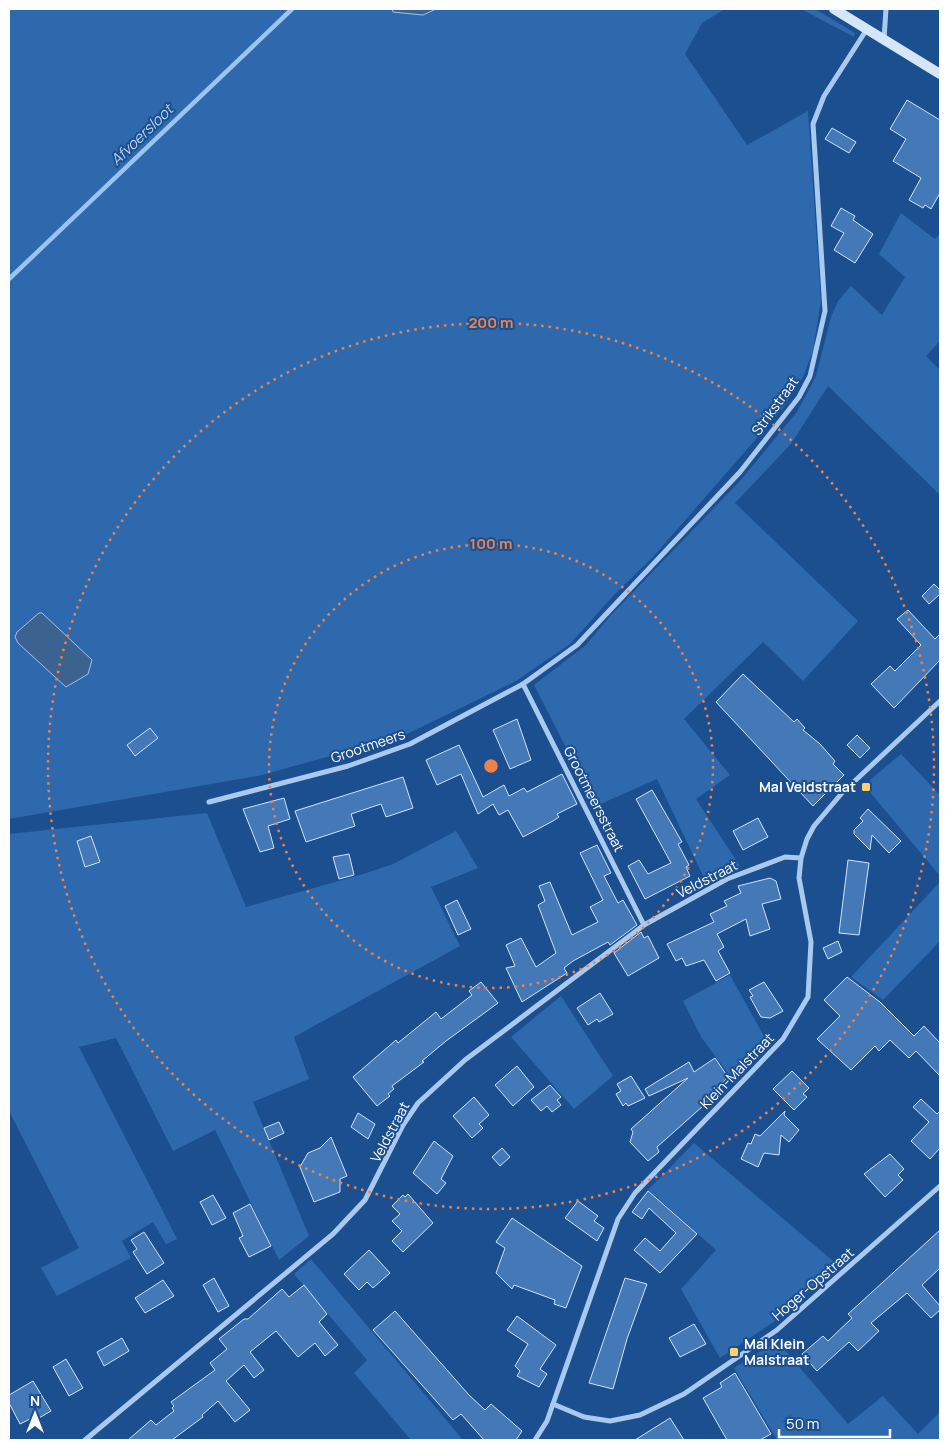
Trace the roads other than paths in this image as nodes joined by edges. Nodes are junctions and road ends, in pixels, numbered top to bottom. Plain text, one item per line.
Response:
1 (834, 9) edge
2 (886, 9) edge
3 (867, 29) junction
4 (884, 39) junction
5 (940, 74) edge
6 (523, 684) junction
7 (940, 701) edge
8 (209, 802) dead end
9 (801, 858) junction
10 (644, 925) junction
11 (940, 1186) edge
12 (553, 1404) junction
13 (86, 1440) edge
14 (536, 1440) edge

1 - 3 main road
2 - 4 street
3 - 4 main road
3 - 6 street, Strikstraat
4 - 5 main road
6 - 8 street, Grootmeers
6 - 10 street, Grootmeersstraat
7 - 9 street, Klein-Malstraat
9 - 10 street, Veldstraat
9 - 12 street, Klein-Malstraat
10 - 13 street, Veldstraat
11 - 12 street, Hoger-Opstraat
12 - 14 street, Klein-Malstraat

